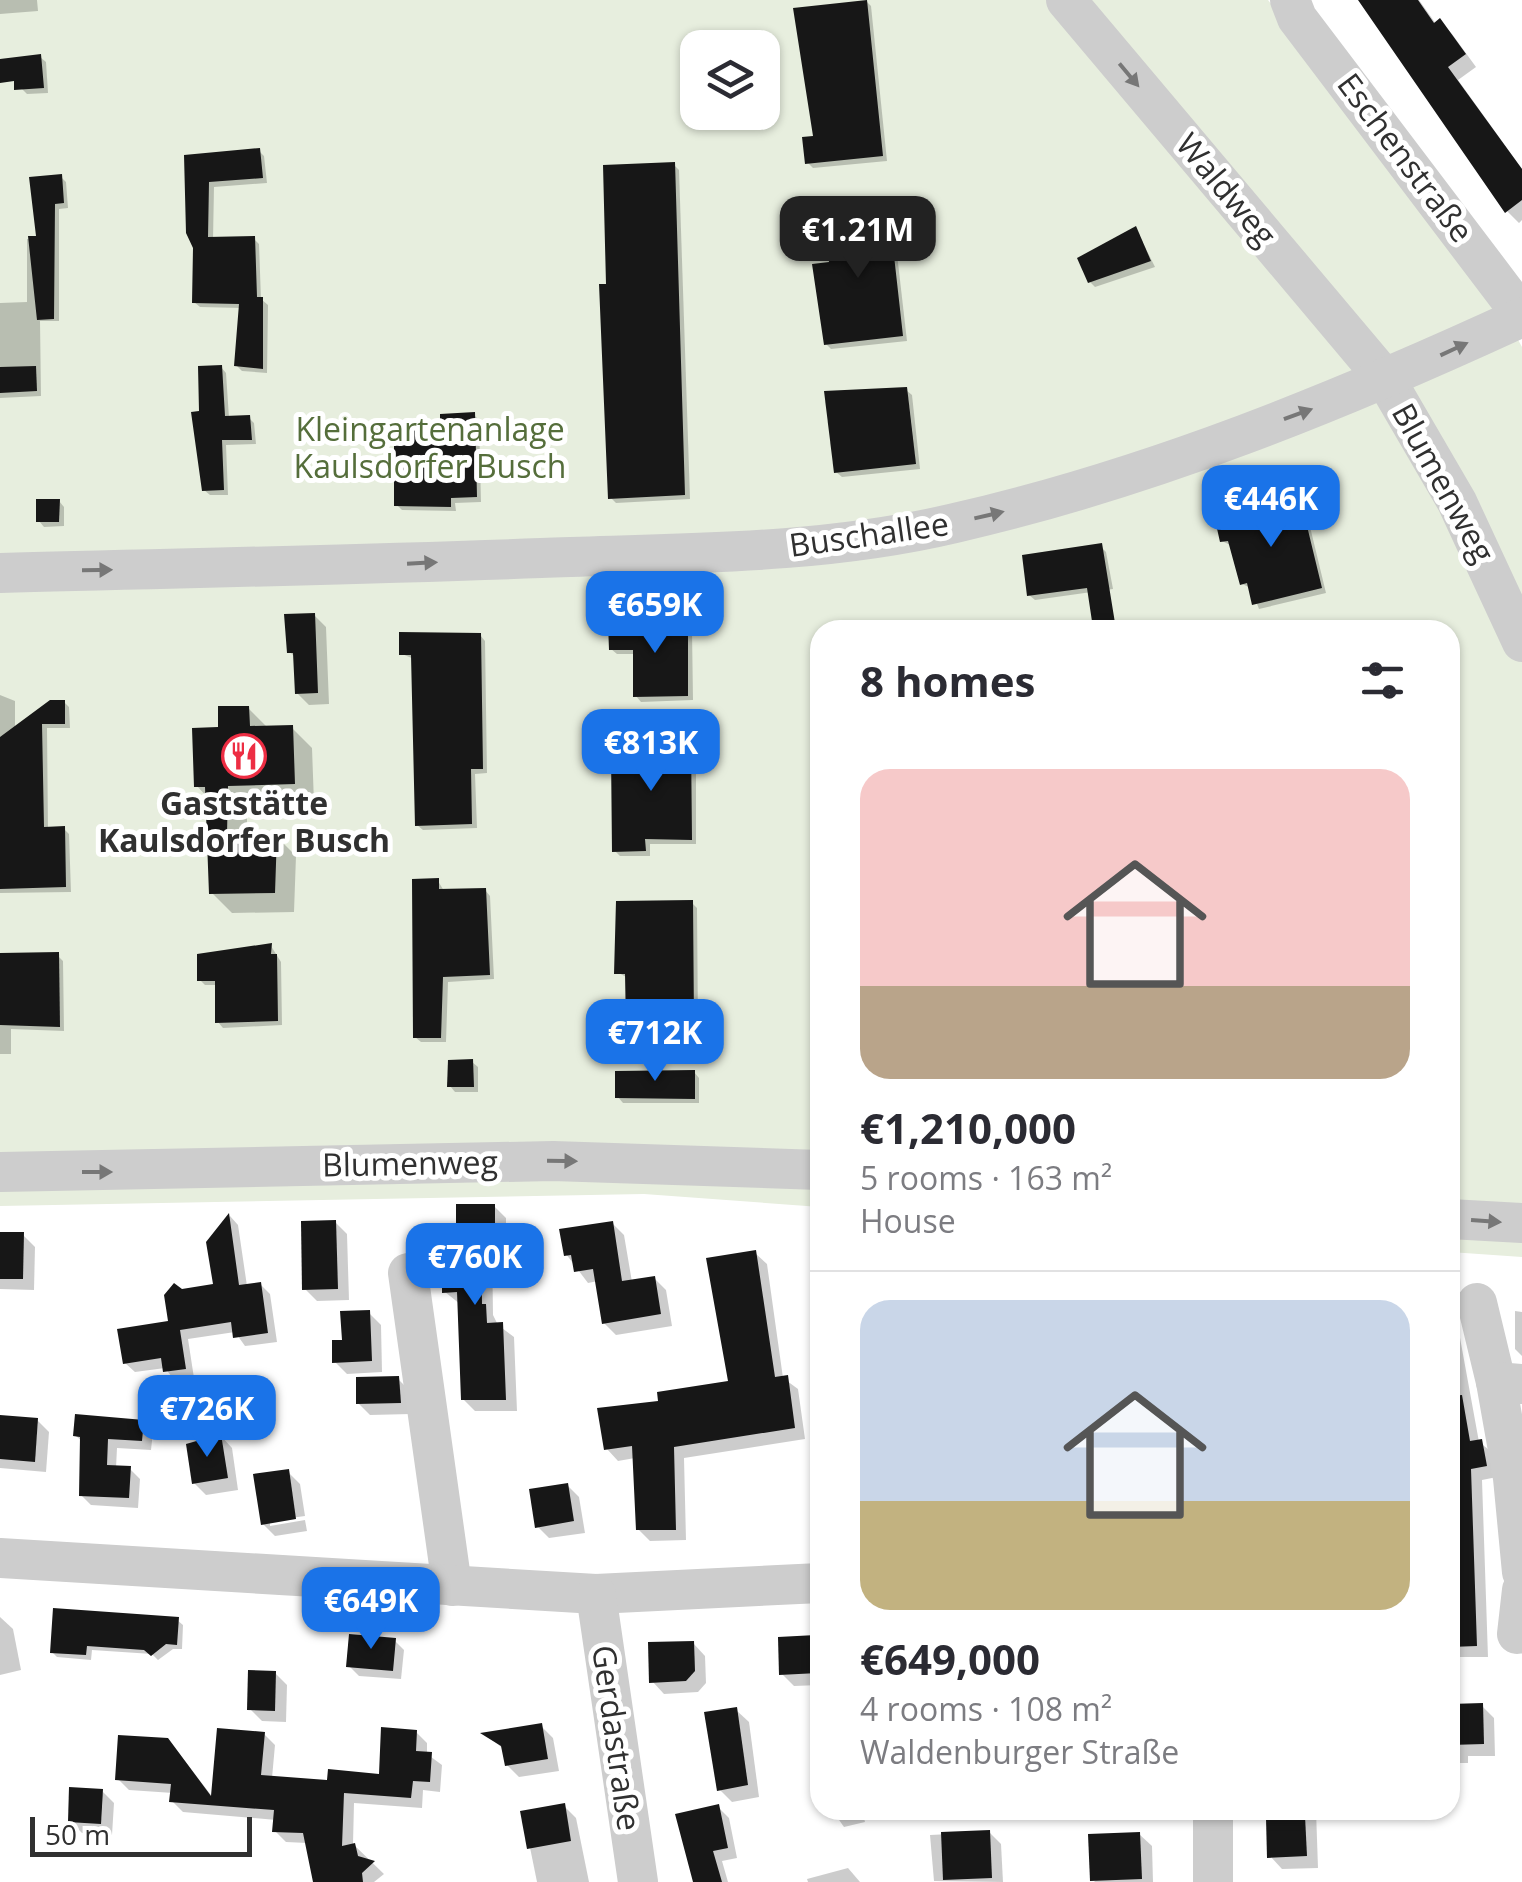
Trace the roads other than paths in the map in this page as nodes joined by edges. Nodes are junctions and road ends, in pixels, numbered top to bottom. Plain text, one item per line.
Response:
1 (1066, 0) edge
2 (1290, 0) edge
3 (1522, 316) edge
4 (1386, 380) junction
5 (0, 572) edge
6 (1522, 642) edge
7 (810, 1170) edge
8 (0, 1172) edge
9 (1460, 1220) edge
10 (1522, 1223) edge
11 (408, 1273) dead end
12 (1478, 1303) dead end
13 (1509, 1382) edge
14 (0, 1558) edge
15 (1522, 1572) edge
16 (810, 1583) edge
17 (452, 1586) junction
18 (1522, 1590) edge
19 (596, 1594) junction
20 (1522, 1633) edge
21 (1213, 1820) edge
22 (638, 1882) edge
23 (1212, 1882) edge

1 -> 4 street, Waldweg
2 - 3 street, Eschenstraße
4 -> 3 street, Buschallee
5 -> 4 street, Buschallee
4 - 6 street, Blumenweg
8 -> 7 street, Blumenweg
9 -> 10 street
11 - 17 street
12 - 13 street
13 - 15 street
14 - 17 street
16 - 19 street
17 - 19 street
18 - 20 street
19 - 22 street, Gerdastraße
21 - 23 street

